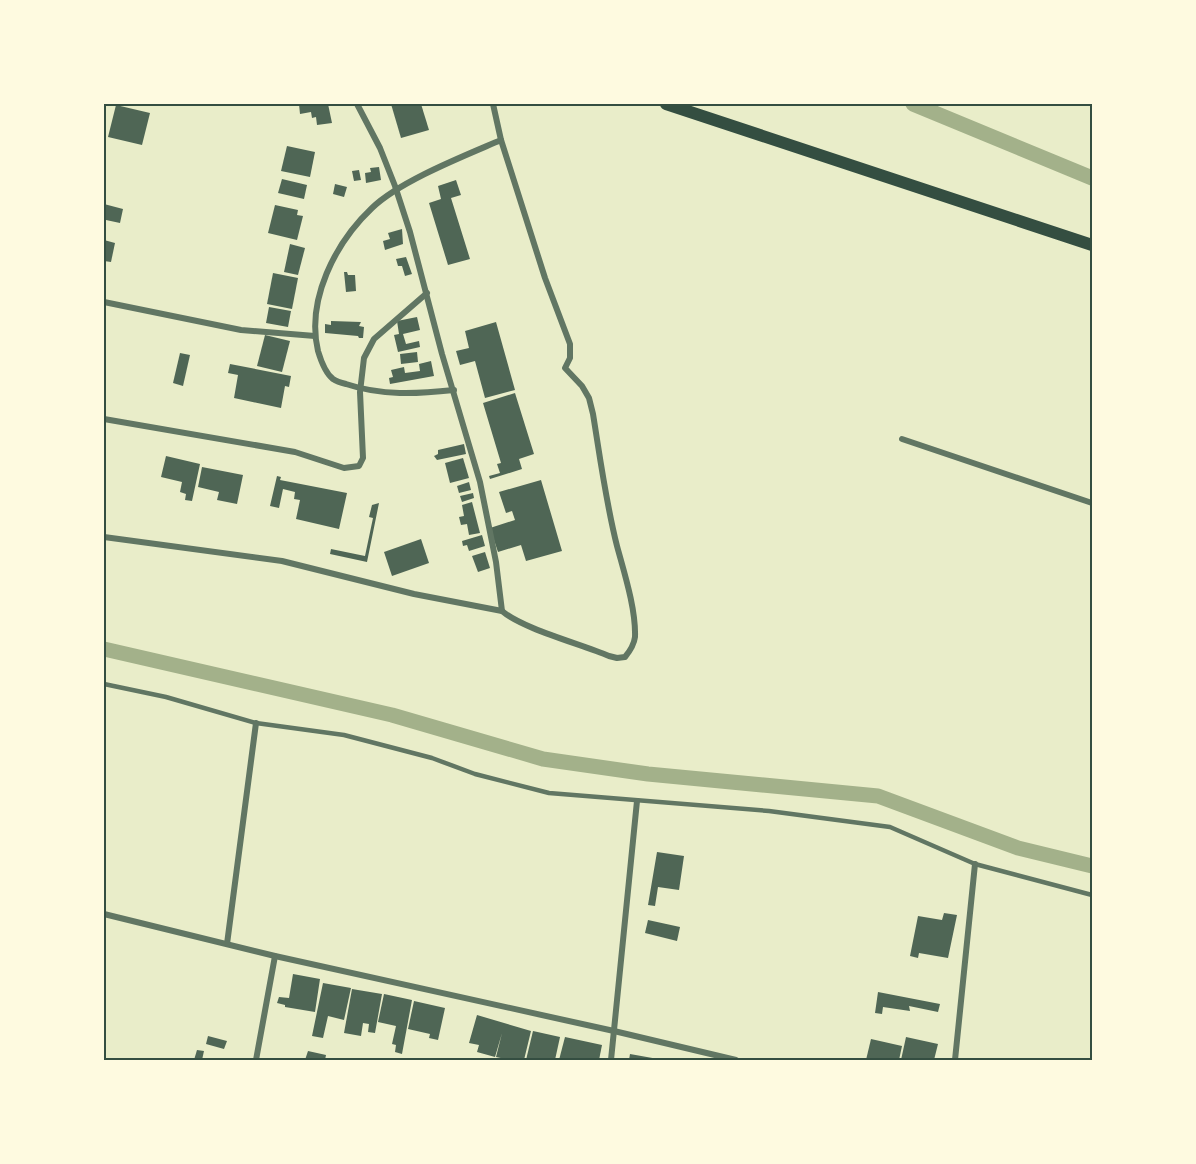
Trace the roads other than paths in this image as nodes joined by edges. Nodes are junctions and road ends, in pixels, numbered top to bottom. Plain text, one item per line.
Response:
1 (357, 104) edge
2 (493, 104) edge
3 (666, 104) edge
4 (501, 140) junction
5 (397, 190) junction
6 (1092, 245) edge
7 (427, 293) junction
8 (104, 302) edge
9 (315, 336) junction
10 (360, 389) junction
11 (454, 390) junction
12 (104, 420) edge
13 (902, 439) dead end
14 (1092, 503) edge
15 (104, 537) edge
16 (502, 611) junction
17 (104, 684) edge
18 (256, 723) junction
19 (637, 801) junction
20 (975, 864) junction
21 (1092, 895) edge
22 (104, 914) edge
23 (227, 944) junction
24 (275, 956) junction
25 (614, 1031) junction
26 (256, 1060) edge
27 (611, 1060) edge
28 (736, 1060) edge
29 (955, 1060) edge

1 - 5 street
2 - 4 street
3 - 6 main road
4 - 5 street
4 - 16 street
5 - 7 street
5 - 9 street
7 - 10 street
7 - 11 street
8 - 9 street
9 - 10 street
10 - 11 street
10 - 12 street
11 - 16 street
13 - 14 street
15 - 16 street
17 - 18 lane
18 - 19 lane
18 - 23 street
19 - 20 lane
19 - 25 street
20 - 21 lane
20 - 29 street
22 - 23 street
23 - 24 street
24 - 25 street
24 - 26 street
25 - 27 street
25 - 28 street

